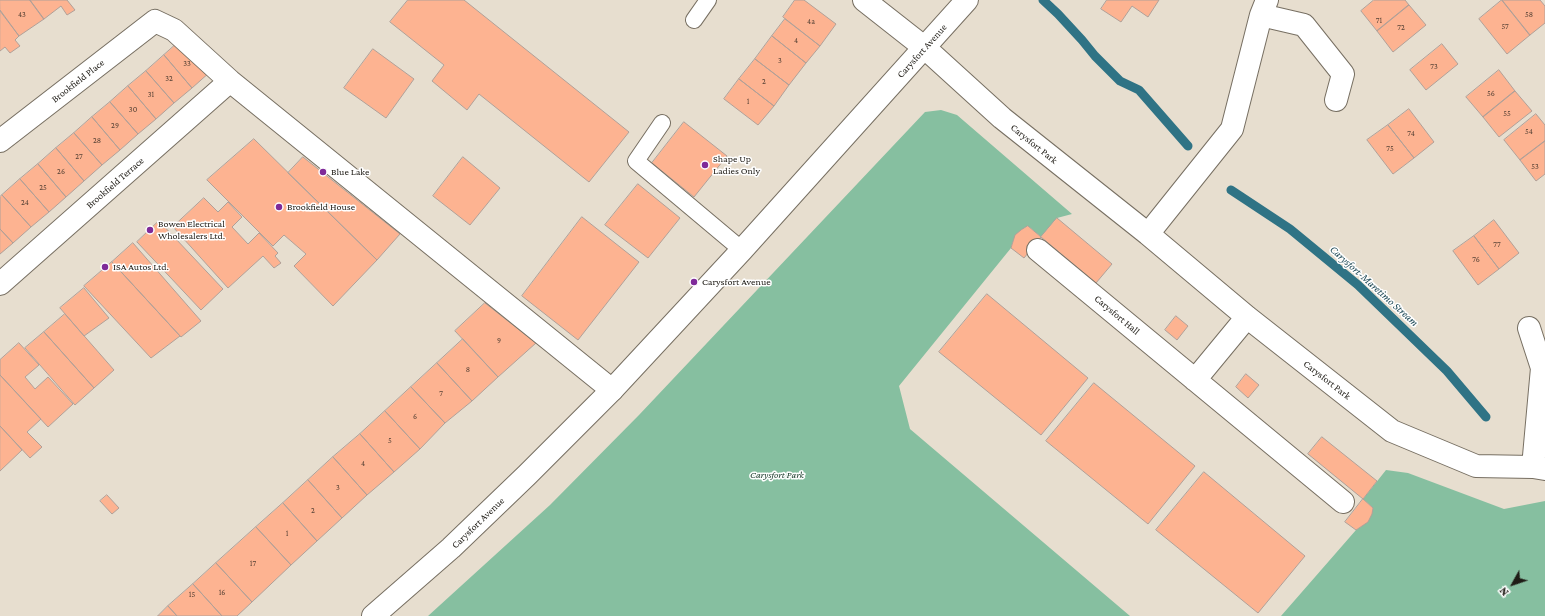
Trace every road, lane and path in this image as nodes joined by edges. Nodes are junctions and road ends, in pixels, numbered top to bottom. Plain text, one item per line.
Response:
1 (708, 0) edge
2 (864, 0) edge
3 (967, 0) edge
4 (1264, 7) edge
5 (694, 20) dead end
6 (925, 48) junction
7 (230, 81) junction
8 (1336, 100) dead end
9 (662, 123) dead end
10 (0, 141) edge
11 (1148, 234) junction
12 (742, 250) junction
13 (1038, 250) dead end
14 (0, 284) edge
15 (1247, 317) junction
16 (1529, 328) dead end
17 (1195, 380) junction
18 (612, 390) junction
19 (1539, 468) edge
20 (1343, 502) dead end
21 (373, 616) edge

1 - 5 lane
2 - 6 street, Carysfort Park
3 - 6 street, Carysfort Avenue
4 - 8 street
4 - 11 street
6 - 11 street, Carysfort Park
6 - 12 street, Carysfort Avenue
7 - 10 street, Brookfield Place
7 - 14 street, Brookfield Terrace
7 - 18 street
9 - 12 lane
11 - 15 street, Carysfort Park
12 - 18 street, Carysfort Avenue
13 - 17 street, Carysfort Hall
15 - 17 street
15 - 19 street, Carysfort Park
16 - 19 street, Carysfort Park
17 - 20 street, Carysfort Hall
18 - 21 street, Carysfort Avenue

